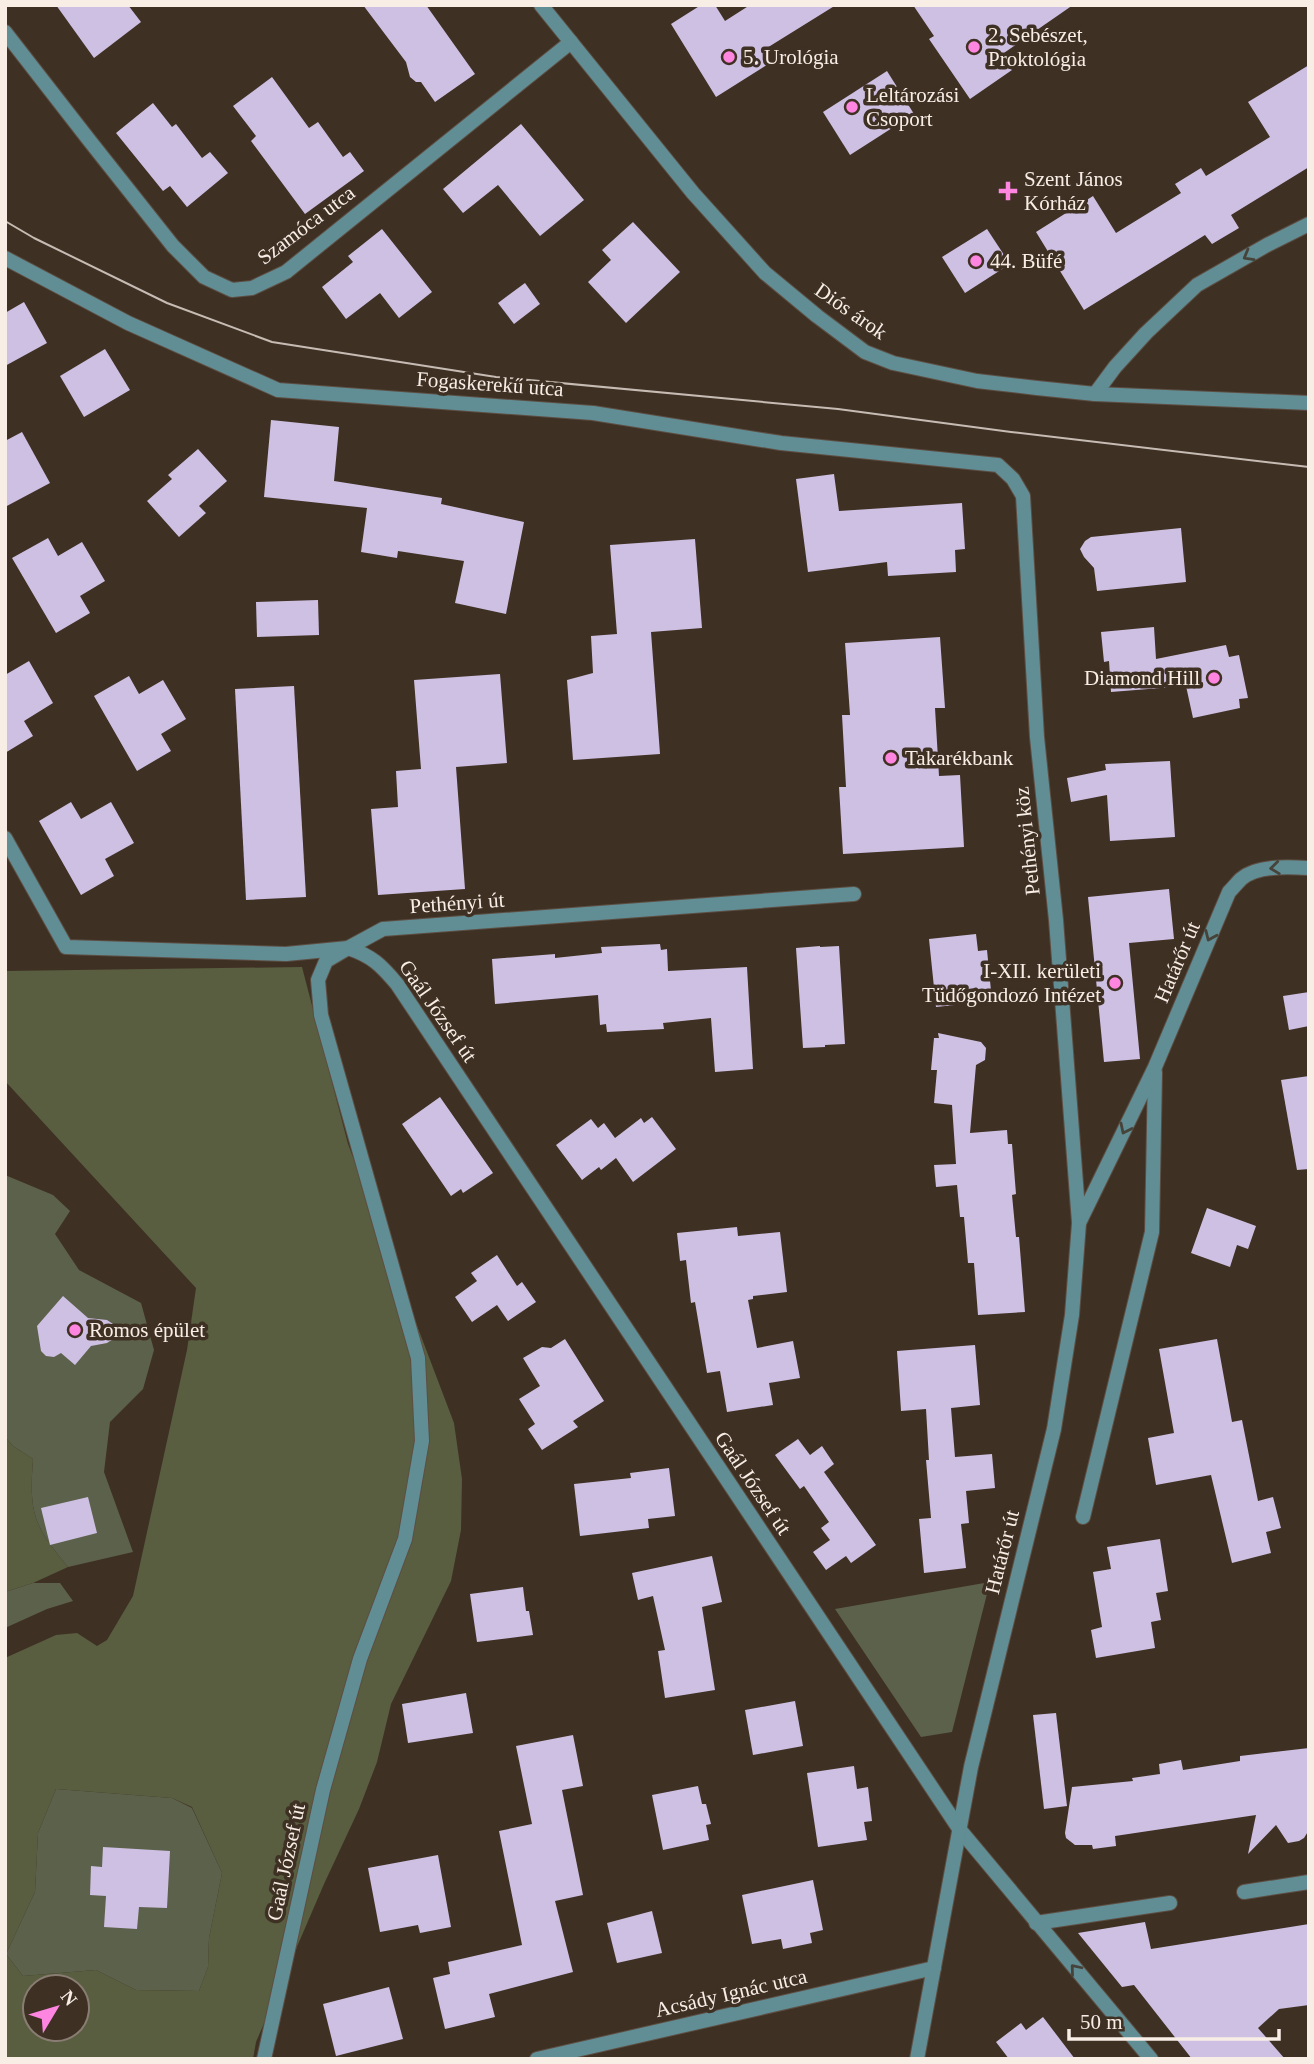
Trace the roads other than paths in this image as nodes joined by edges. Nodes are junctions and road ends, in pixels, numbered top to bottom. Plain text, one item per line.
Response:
1 (541, 5) edge
2 (5, 32) edge
3 (571, 42) junction
4 (1309, 224) edge
5 (5, 257) edge
6 (1096, 394) junction
7 (1309, 403) edge
8 (998, 465) joint
9 (5, 838) edge
10 (1309, 868) edge
11 (854, 894) dead end
12 (348, 948) junction
13 (1155, 1068) junction
14 (1079, 1223) junction
15 (1083, 1517) dead end
16 (960, 1830) junction
17 (1309, 1882) edge
18 (1244, 1892) dead end
19 (1170, 1903) dead end
20 (1036, 1923) junction
21 (934, 1968) junction
22 (264, 2059) edge
23 (537, 2059) edge
24 (917, 2059) edge
25 (1151, 2059) edge

1 - 3 street, Diós árok
2 - 3 street, Szamóca utca
3 - 6 street, Diós árok
4 -> 6 street
5 - 8 street, Fogaskerekű utca
6 - 7 street, Diós árok
8 - 14 street, Pethényi köz
9 - 12 street, Pethényi út
10 -> 13 street, Határőr út
11 - 12 street, Pethényi út
12 - 16 street, Gaál József út
12 - 22 street, Gaál József út
13 -> 14 street, Határőr út
13 - 15 street, Határőr út
14 - 16 street, Határőr út
16 - 20 street, Gaál József út
16 - 21 street, Határőr út
17 - 18 street
19 - 20 street
25 -> 20 street, Gaál József út
21 - 23 street, Acsády Ignác utca
21 - 24 street, Határőr út

